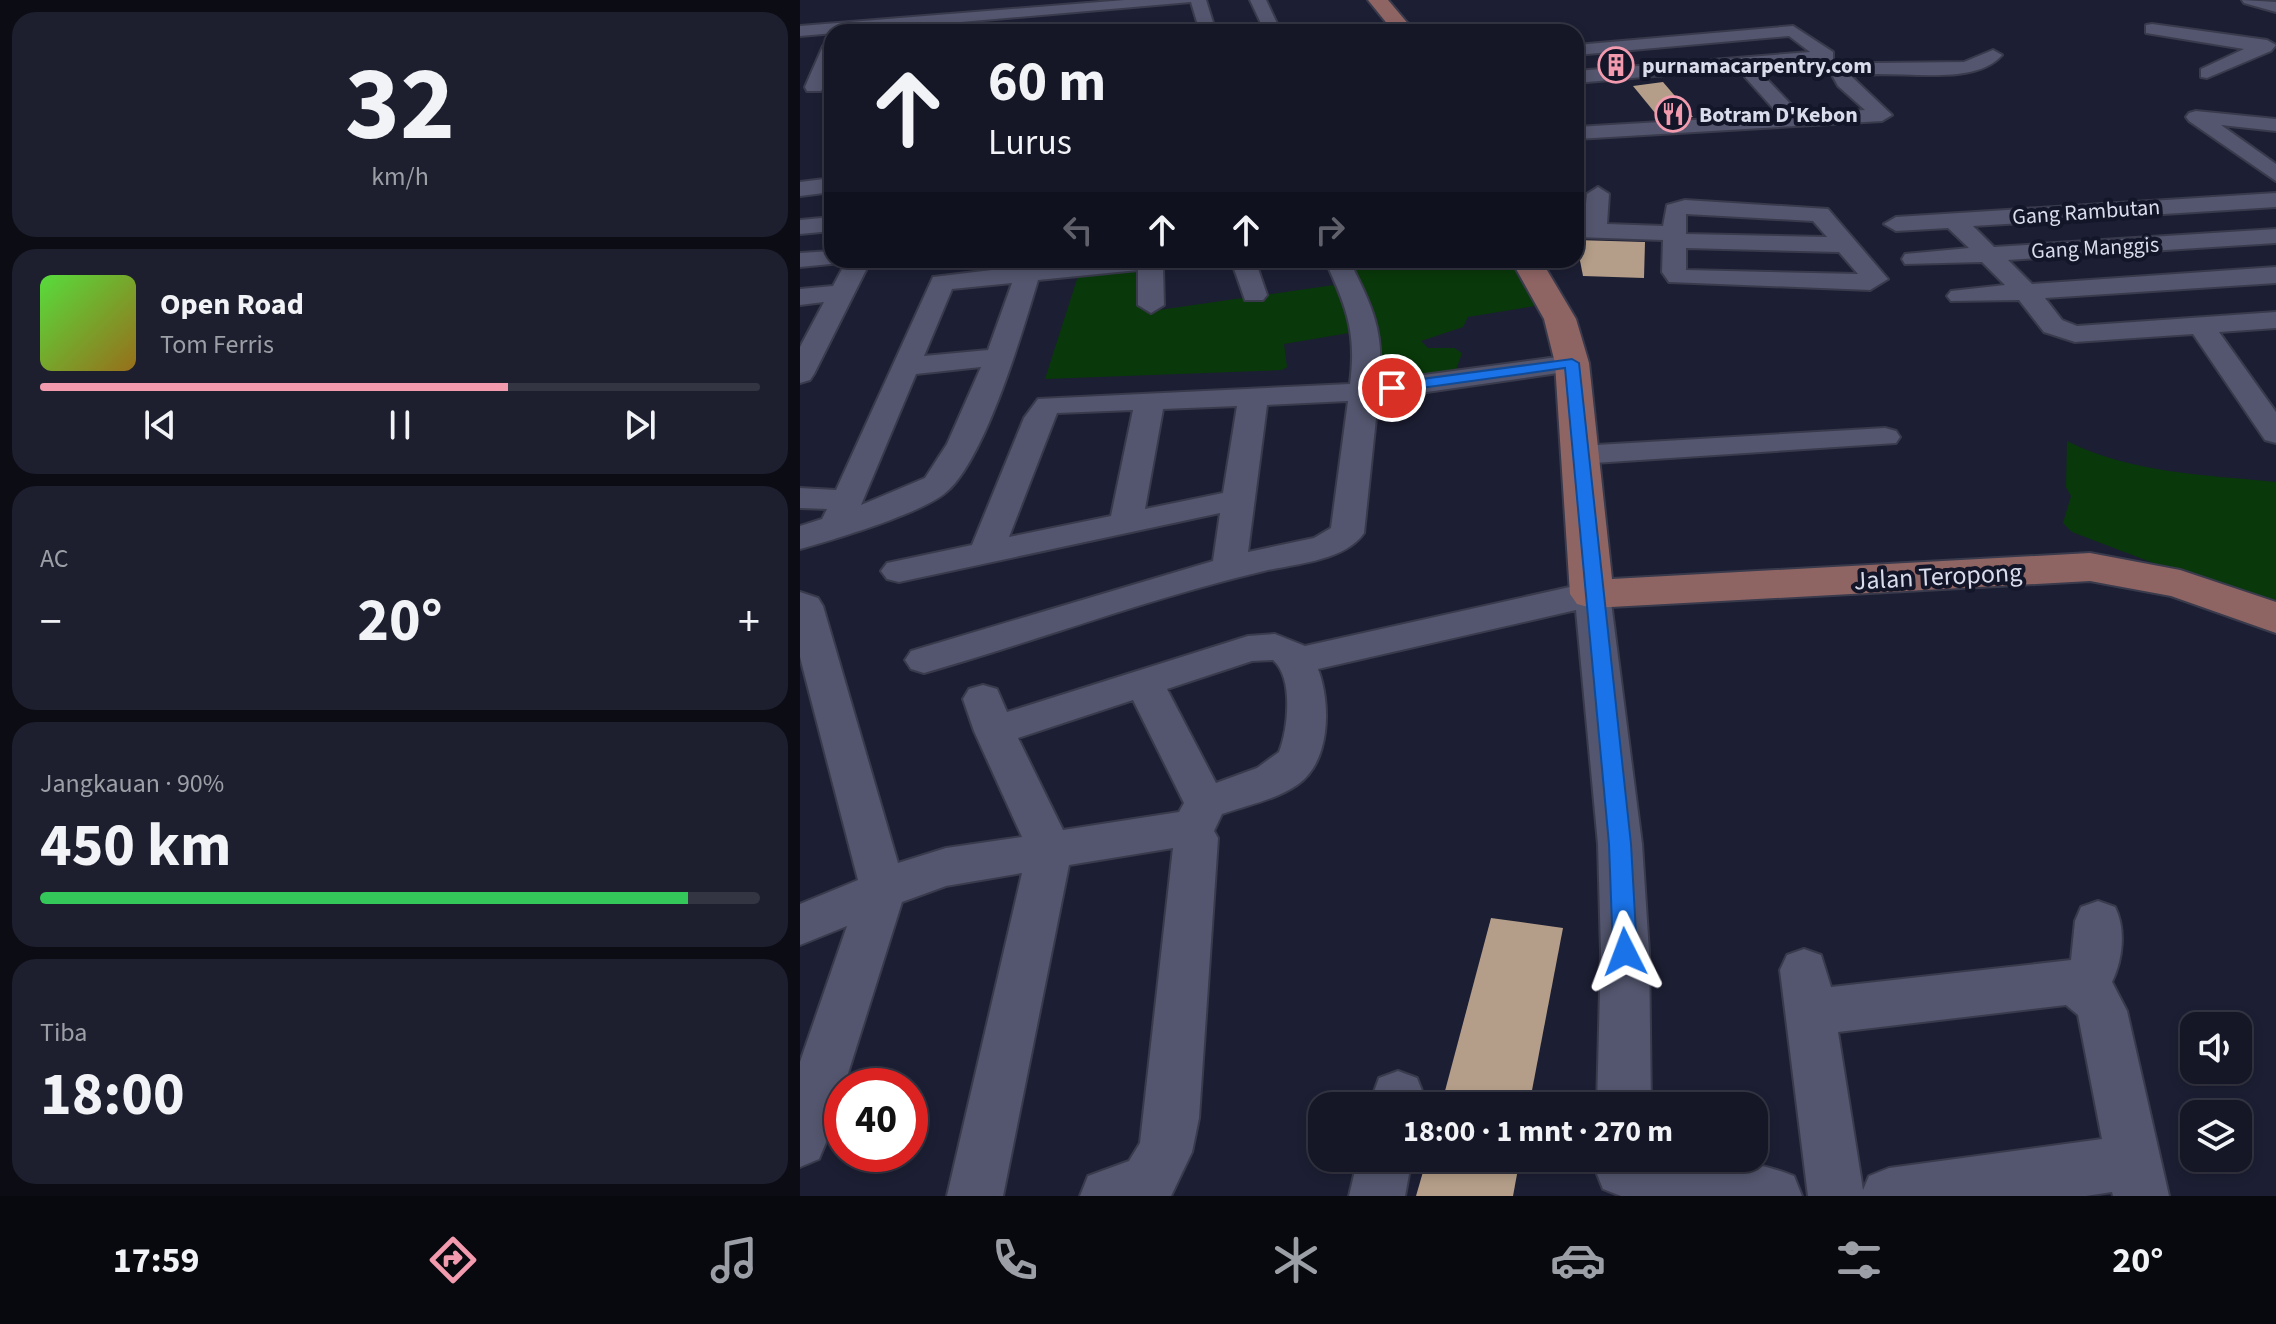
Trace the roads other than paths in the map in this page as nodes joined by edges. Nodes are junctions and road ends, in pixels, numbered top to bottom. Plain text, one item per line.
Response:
1 (910, 0) edge
2 (966, 0) edge
3 (1184, 0) edge
4 (1198, 0) edge
5 (1258, 0) edge
6 (1378, 0) edge
7 (2250, 0) edge
8 (1025, 6) edge
9 (1141, 7) edge
10 (2276, 7) edge
11 (1085, 9) edge
12 (901, 24) edge
13 (961, 24) edge
14 (964, 24) edge
15 (1206, 24) edge
16 (1269, 24) edge
17 (1398, 24) edge
18 (824, 27) edge
19 (1824, 28) dead end
20 (2152, 29) dead end
21 (800, 31) edge
22 (1793, 31) junction
23 (1729, 37) junction
24 (1670, 43) junction
25 (2270, 44) edge
26 (1584, 49) edge
27 (1993, 55) dead end
28 (824, 64) edge
29 (1695, 66) junction
30 (1757, 68) junction
31 (2207, 73) dead end
32 (1584, 76) edge
33 (814, 87) dead end
34 (1796, 121) junction
35 (2276, 125) edge
36 (1584, 133) edge
37 (2228, 141) junction
38 (2276, 147) edge
39 (2275, 172) edge
40 (824, 186) edge
41 (800, 189) edge
42 (1598, 194) dead end
43 (824, 195) edge
44 (800, 197) edge
45 (2276, 200) edge
46 (2105, 209) junction
47 (1954, 220) junction
48 (1896, 224) dead end
49 (824, 225) edge
50 (800, 227) edge
51 (1586, 230) edge
52 (2276, 236) edge
53 (1675, 237) junction
54 (2147, 244) junction
55 (1844, 245) junction
56 (1988, 254) junction
57 (824, 258) edge
58 (1914, 259) dead end
59 (800, 260) edge
60 (855, 268) edge
61 (1030, 268) edge
62 (1158, 268) edge
63 (1246, 268) edge
64 (1341, 268) edge
65 (1531, 268) edge
66 (947, 271) edge
67 (2276, 275) edge
68 (2190, 281) junction
69 (842, 293) junction
70 (2027, 293) junction
71 (1254, 295) dead end
72 (1960, 296) dead end
73 (800, 297) edge
74 (1151, 305) dead end
75 (2276, 320) edge
76 (2239, 323) junction
77 (2201, 326) junction
78 (810, 338) edge
79 (998, 357) junction
80 (1572, 363) junction
81 (909, 366) junction
82 (800, 374) edge
83 (1363, 392) junction
84 (1253, 397) junction
85 (1150, 401) junction
86 (2276, 434) edge
87 (1885, 437) dead end
88 (1579, 455) junction
89 (800, 498) edge
90 (1241, 499) junction
91 (842, 513) junction
92 (1126, 523) junction
93 (800, 538) edge
94 (986, 553) junction
95 (1229, 568) junction
96 (899, 571) dead end
97 (1593, 602) junction
98 (800, 604) edge
99 (2276, 618) edge
100 (924, 660) dead end
101 (1295, 661) junction
102 (1144, 683) junction
103 (1198, 817) junction
104 (1050, 848) junction
105 (883, 889) junction
106 (2098, 921) dead end
107 (800, 925) edge
108 (2083, 987) junction
109 (1624, 1092) edge
110 (800, 1140) edge
111 (1382, 1172) edge
112 (1622, 1174) edge
113 (2136, 1179) edge
114 (975, 1196) edge
115 (1108, 1196) edge
116 (1377, 1196) edge
117 (1774, 1196) edge
118 (1836, 1196) edge
119 (1889, 1196) edge

1 - 12 street
2 - 13 street
3 - 9 street
4 - 15 street
5 - 16 street
6 - 17 main road
7 - 10 street
8 - 11 street
8 - 14 street
9 - 11 street
18 - 21 street
19 - 22 street
20 - 25 street
22 - 23 street
22 - 30 street
23 - 24 street
23 - 30 street
24 - 26 street
24 - 29 street
25 - 31 street
27 - 34 street
28 - 33 street
29 - 30 street
29 - 32 street
30 - 34 street
34 - 36 street
35 - 37 street
37 - 38 street
37 - 39 street
40 - 41 street
42 - 51 street
43 - 44 street
45 - 46 street, Gang Rambutan
46 - 47 street, Gang Rambutan
46 - 54 street
47 - 48 street, Gang Rambutan
47 - 56 street
49 - 50 street
51 - 53 street
52 - 54 street, Gang Manggis
53 - 55 street
53 - 55 street
53 - 55 street
54 - 56 street, Gang Manggis
54 - 68 street
56 - 58 street, Gang Manggis
56 - 70 street
57 - 59 street
60 - 69 street
61 - 66 street
61 - 79 street
62 - 74 street
63 - 71 street
64 - 83 street
65 - 80 main road
66 - 81 street
67 - 68 street
68 - 70 street
68 - 76 street
69 - 73 street
69 - 78 street
70 - 72 street
70 - 77 street
75 - 76 street
76 - 77 street
77 - 86 street
78 - 82 street
79 - 81 street
79 - 91 street
80 - 83 street
80 - 88 main road
81 - 91 street
83 - 84 street
83 - 95 street
84 - 85 street
84 - 90 street
85 - 92 street
85 - 94 street
87 - 88 street
88 - 97 main road
89 - 91 street
90 - 92 street
90 - 95 street
91 - 93 street
92 - 94 street
94 - 96 street
95 - 100 street
97 - 99 main road, Jalan Teropong
97 - 101 street
97 - 109 street
98 - 105 street
101 - 102 street
101 - 103 street
102 - 103 street
102 - 104 street
103 - 104 street
103 - 115 street
104 - 105 street
104 - 114 street
105 - 107 street
105 - 110 street
106 - 108 street
108 - 113 street
108 - 118 street
111 - 116 street
112 - 117 street
113 - 119 street

